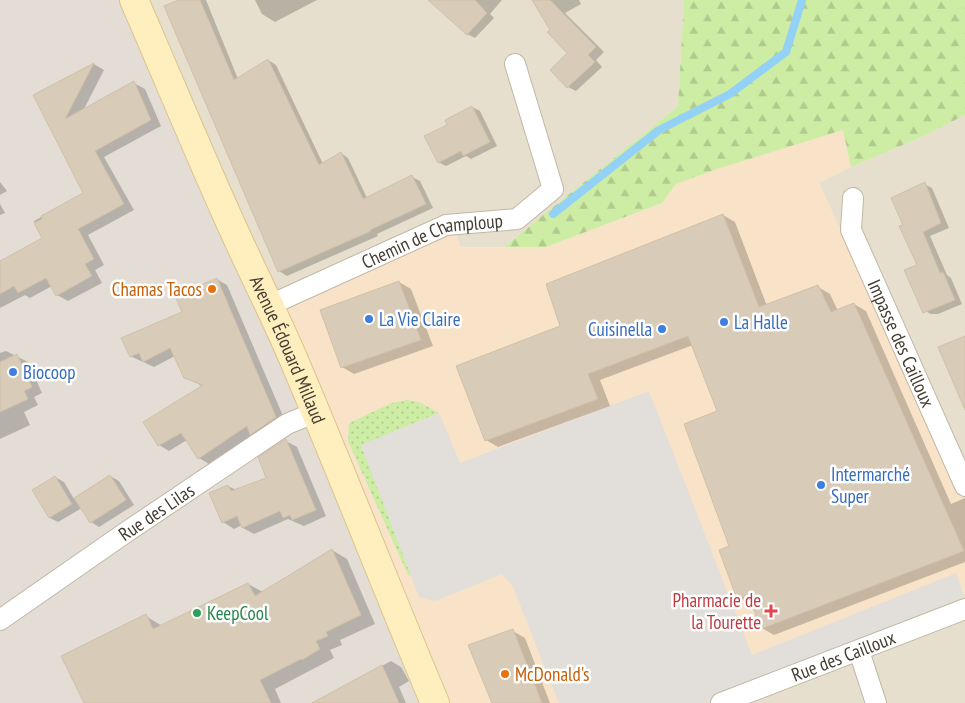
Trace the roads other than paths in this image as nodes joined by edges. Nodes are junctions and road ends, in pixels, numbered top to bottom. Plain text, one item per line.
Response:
1 (134, 0) edge
2 (515, 64) dead end
3 (853, 198) dead end
4 (270, 305) junction
5 (316, 412) junction
6 (965, 486) edge
7 (965, 609) edge
8 (0, 620) edge
9 (859, 651) junction
10 (435, 703) edge
11 (721, 703) edge
12 (876, 703) edge

1 - 4 main road, Avenue Édouard Millaud
2 - 4 street, Chemin de Champloup
3 - 6 street, Impasse des Cailloux
4 - 5 main road, Avenue Édouard Millaud
5 - 8 street, Rue des Lilas
5 - 10 main road, Avenue Édouard Millaud
7 - 9 street, Rue des Cailloux
9 - 11 street, Rue des Cailloux
9 - 12 street

